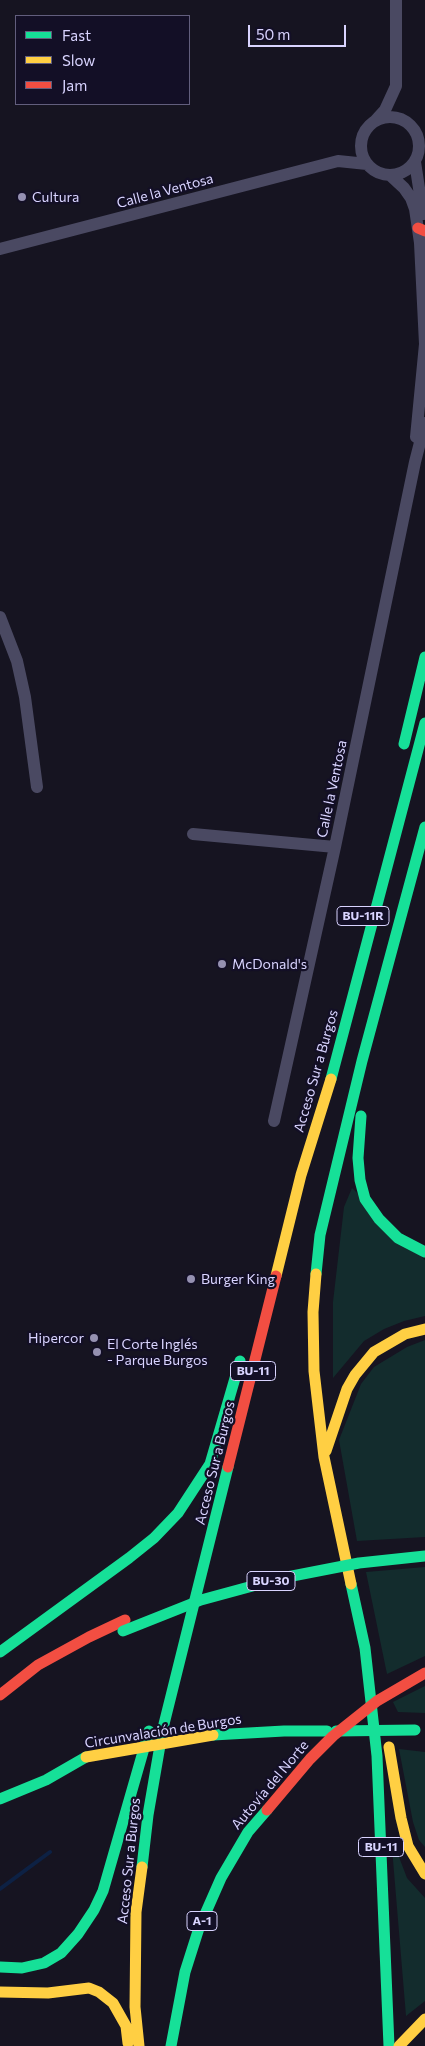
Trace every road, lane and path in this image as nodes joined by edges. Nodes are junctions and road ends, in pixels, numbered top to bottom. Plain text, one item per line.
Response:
1 (396, 0) edge
2 (374, 122) junction
3 (362, 140) junction
4 (420, 155) edge
5 (338, 161) junction
6 (368, 164) junction
7 (390, 175) junction
8 (423, 231) edge
9 (0, 249) edge
10 (425, 344) edge
11 (425, 423) edge
12 (415, 462) junction
13 (0, 617) edge
14 (425, 657) edge
15 (425, 723) edge
16 (402, 753) dead end
17 (37, 787) dead end
18 (425, 827) edge
19 (193, 834) dead end
20 (336, 847) junction
21 (425, 850) edge
22 (372, 878) dead end
23 (410, 882) junction
24 (360, 1069) junction
25 (274, 1121) dead end
26 (301, 1175) junction
27 (425, 1252) edge
28 (256, 1309) dead end
29 (425, 1329) edge
30 (245, 1346) dead end
31 (324, 1456) junction
32 (425, 1545) edge
33 (425, 1556) edge
34 (124, 1625) junction
35 (365, 1648) junction
36 (0, 1652) edge
37 (178, 1661) junction
38 (425, 1673) edge
39 (0, 1696) edge
40 (422, 1731) edge
41 (86, 1757) junction
42 (0, 1787) edge
43 (0, 1800) edge
44 (425, 1874) edge
45 (0, 1967) edge
46 (0, 1992) edge
47 (425, 2019) edge
48 (129, 2046) edge
49 (139, 2046) edge
50 (171, 2046) edge
51 (389, 2046) edge
52 (399, 2046) edge

1 - 2 street
2 - 3 street
2 - 4 street
3 - 5 street, Calle la Ventosa
3 - 6 street
4 - 7 street
4 - 8 street, Calle la Ventosa
5 - 6 street, Calle la Ventosa
5 - 9 street, Calle la Ventosa
6 - 7 street
7 - 8 street, Calle la Ventosa
8 - 10 street, Calle la Ventosa
10 - 12 street, Calle la Ventosa
11 - 12 street, Calle la Ventosa
12 - 20 street, Calle la Ventosa
13 - 17 street
14 - 16 highway
15 - 26 highway, Acceso Sur a Burgos / BU-11
18 - 23 highway, BU-11
19 - 20 street
20 - 25 street, Calle la Ventosa
21 - 23 highway
22 - 26 highway, BU-11R
23 - 24 highway, BU-11
24 - 27 highway
24 - 31 highway, BU-11
26 - 28 highway
26 - 37 highway, Acceso Sur a Burgos / BU-11
29 - 31 highway
30 - 36 highway
31 - 35 highway, BU-11
32 - 34 highway
33 - 34 highway, BU-30, bridge
34 - 39 highway, BU-30
35 - 44 highway
35 - 51 highway, BU-11
37 - 45 highway
37 - 49 highway, Acceso Sur a Burgos / BU-11
38 - 50 highway, Autovía del Norte / A-1, bridge
40 - 41 highway, Circunvalación de Burgos, bridge
41 - 42 highway, Circunvalación de Burgos
41 - 43 highway
46 - 48 highway
47 - 52 highway

